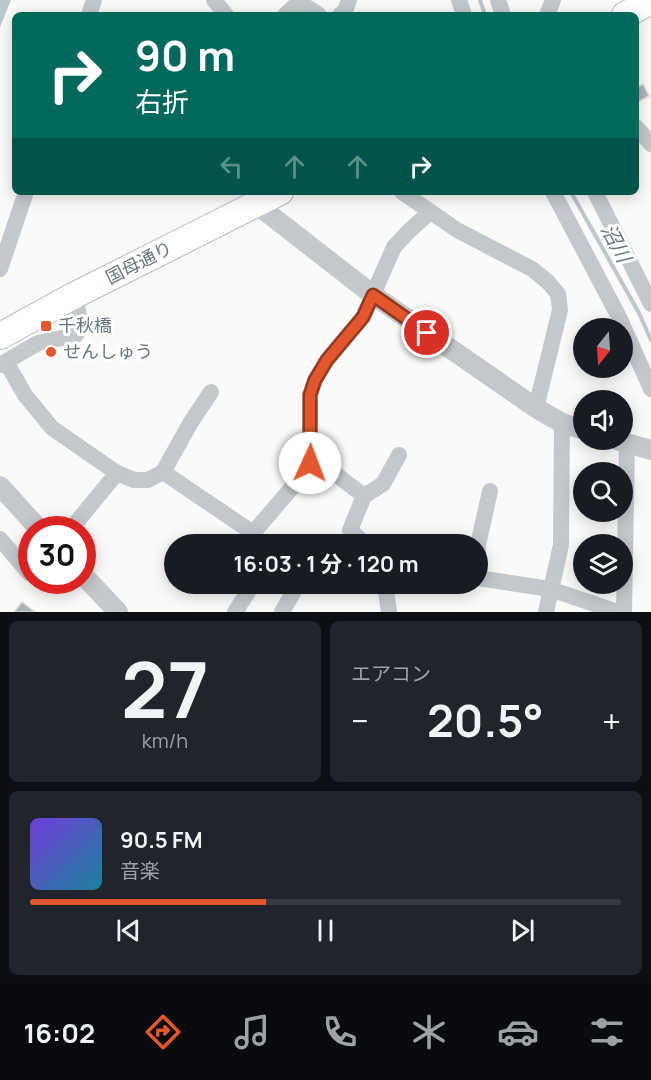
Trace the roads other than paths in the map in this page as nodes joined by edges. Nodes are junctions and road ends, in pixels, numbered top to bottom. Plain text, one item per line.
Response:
1 (214, 0) edge
2 (651, 2) edge
3 (224, 12) edge
4 (288, 12) edge
5 (314, 12) edge
6 (631, 12) edge
7 (639, 130) edge
8 (651, 144) edge
9 (25, 195) edge
10 (274, 195) edge
11 (406, 195) edge
12 (555, 195) edge
13 (597, 195) edge
14 (256, 204) junction
15 (430, 212) junction
16 (0, 269) edge
17 (644, 276) edge
18 (75, 295) junction
19 (373, 295) junction
20 (651, 304) edge
21 (0, 336) edge
22 (3, 364) edge
23 (651, 389) edge
24 (211, 392) dead end
25 (537, 408) junction
26 (562, 423) junction
27 (573, 426) edge
28 (633, 445) edge
29 (621, 450) edge
30 (651, 450) edge
31 (399, 455) dead end
32 (312, 456) junction
33 (163, 472) junction
34 (117, 473) junction
35 (0, 486) edge
36 (490, 491) dead end
37 (364, 496) junction
38 (27, 516) edge
39 (82, 516) edge
40 (249, 534) edge
41 (260, 534) edge
42 (353, 534) edge
43 (0, 538) edge
44 (18, 559) edge
45 (96, 589) edge
46 (549, 589) junction
47 (247, 594) edge
48 (292, 594) edge
49 (386, 594) edge
50 (118, 612) edge
51 (235, 612) edge
52 (282, 612) edge
53 (389, 612) edge
54 (546, 612) edge
55 (618, 612) edge
56 (624, 612) edge

1 - 3 street
2 - 6 main road
4 - 5 street
7 - 8 street
9 - 16 street
10 - 14 main road, 国母通り
11 - 15 street
12 - 23 street
13 - 17 street
14 - 18 main road, 国母通り
14 - 19 street
15 - 19 street
15 - 25 street
17 - 20 street
18 - 21 main road, 国母通り
18 - 22 street
19 - 25 street
19 - 32 street
22 - 34 street
24 - 33 street
25 - 26 street
26 - 27 street
26 - 46 street
28 - 30 street
29 - 56 street
31 - 37 street
32 - 37 street
32 - 41 street
33 - 34 street
33 - 40 street
34 - 39 street
35 - 38 street
36 - 46 street
37 - 42 street
43 - 44 street
45 - 50 street
46 - 54 street
46 - 55 street
47 - 51 street
48 - 52 street
49 - 53 street

